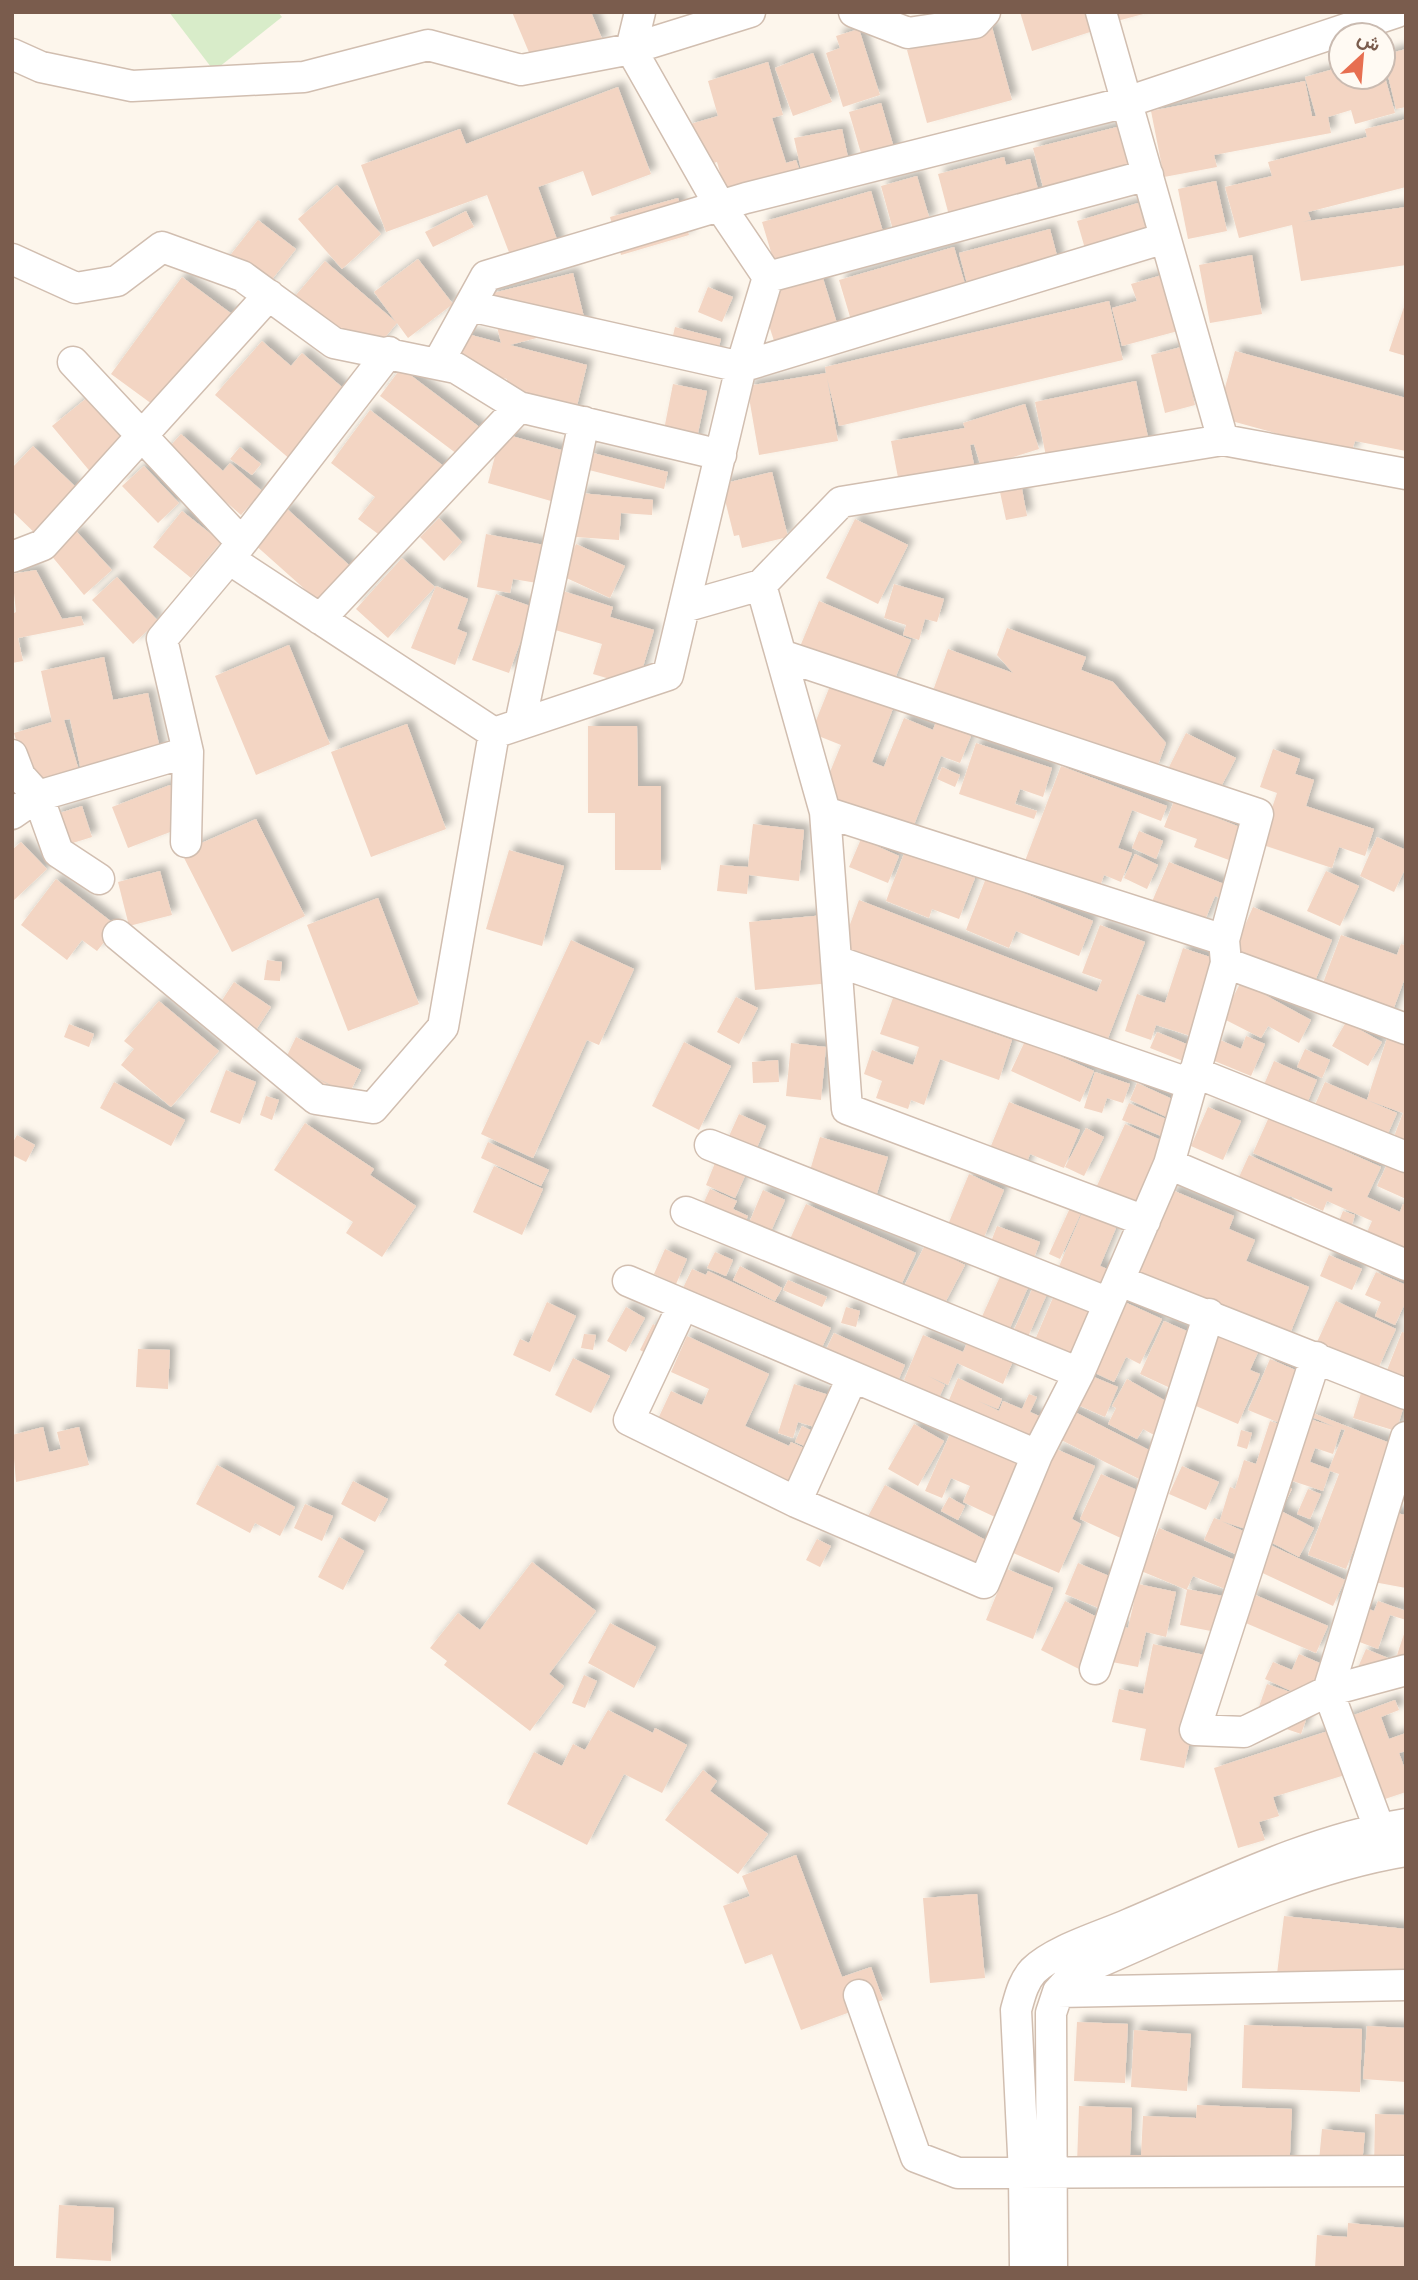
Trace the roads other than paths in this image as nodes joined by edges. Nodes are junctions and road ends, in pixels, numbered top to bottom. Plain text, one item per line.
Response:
1 (640, 12) edge
2 (750, 12) edge
3 (853, 12) edge
4 (985, 12) edge
5 (1101, 12) edge
6 (1397, 12) edge
7 (631, 49) junction
8 (12, 54) edge
9 (1127, 102) junction
10 (1147, 175) junction
11 (720, 206) junction
12 (1166, 238) junction
13 (12, 260) edge
14 (768, 277) junction
15 (269, 295) junction
16 (470, 306) junction
17 (389, 352) junction
18 (73, 362) dead end
19 (438, 363) junction
20 (741, 367) junction
21 (519, 407) junction
22 (584, 422) junction
23 (140, 434) junction
24 (1223, 440) junction
25 (720, 454) junction
26 (1406, 474) edge
27 (235, 550) junction
28 (12, 557) edge
29 (761, 585) junction
30 (684, 607) junction
31 (320, 619) junction
32 (781, 654) junction
33 (507, 728) junction
34 (188, 752) junction
35 (12, 755) edge
36 (38, 796) junction
37 (825, 812) junction
38 (12, 814) edge
39 (186, 842) dead end
40 (99, 878) dead end
41 (118, 935) dead end
42 (1225, 951) junction
43 (836, 961) junction
44 (1406, 1029) edge
45 (1192, 1078) junction
46 (710, 1145) dead end
47 (1406, 1157) edge
48 (1169, 1164) junction
49 (686, 1212) dead end
50 (1145, 1221) junction
51 (1406, 1265) edge
52 (628, 1281) dead end
53 (1115, 1292) junction
54 (683, 1305) junction
55 (1209, 1314) junction
56 (1316, 1357) junction
57 (1079, 1373) junction
58 (852, 1378) junction
59 (1406, 1394) edge
60 (1406, 1437) edge
61 (1037, 1455) junction
62 (796, 1502) junction
63 (1095, 1669) dead end
64 (1406, 1670) edge
65 (1328, 1691) junction
66 (1392, 1826) edge
67 (1406, 1851) edge
68 (1406, 1985) edge
69 (1058, 1993) junction
70 (859, 1994) dead end
71 (1406, 2171) edge
72 (1038, 2174) junction
73 (1025, 2268) edge
74 (1052, 2268) edge

1 - 7 street
2 - 7 street
3 - 4 street
5 - 9 street
6 - 9 street
7 - 8 street
7 - 11 street
9 - 10 street
9 - 11 street
10 - 12 street
10 - 14 street
11 - 14 street
11 - 16 street
12 - 20 street
12 - 24 street
13 - 15 street
14 - 20 street
15 - 17 street
15 - 23 street
16 - 19 street
16 - 20 street
17 - 19 street
17 - 27 street
18 - 23 street
19 - 21 street
20 - 25 street
21 - 22 street
21 - 31 street
22 - 25 street
22 - 33 street
23 - 27 street
23 - 28 street
24 - 26 street
24 - 29 street
25 - 30 street
27 - 31 street
27 - 34 street
29 - 30 street
29 - 32 street
30 - 33 street
31 - 33 street
32 - 37 street
32 - 42 street
33 - 41 street
34 - 36 street
34 - 39 street
35 - 36 street
36 - 38 street
36 - 40 street
37 - 42 street
37 - 43 street
42 - 44 street
42 - 45 street
43 - 45 street
43 - 50 street
45 - 47 street
45 - 48 street
46 - 53 street
48 - 50 street
48 - 51 street
49 - 57 street
50 - 53 street
52 - 54 street
53 - 55 street
53 - 57 street
54 - 58 street
54 - 62 street
55 - 56 street
55 - 63 street
56 - 59 street
56 - 65 street
57 - 61 street
58 - 61 street
58 - 62 street
60 - 65 street
61 - 62 street
64 - 65 street
65 - 66 street
66 - 72 street
67 - 69 street
68 - 69 street
69 - 72 street
70 - 72 street
71 - 72 street
72 - 73 street
72 - 74 street

